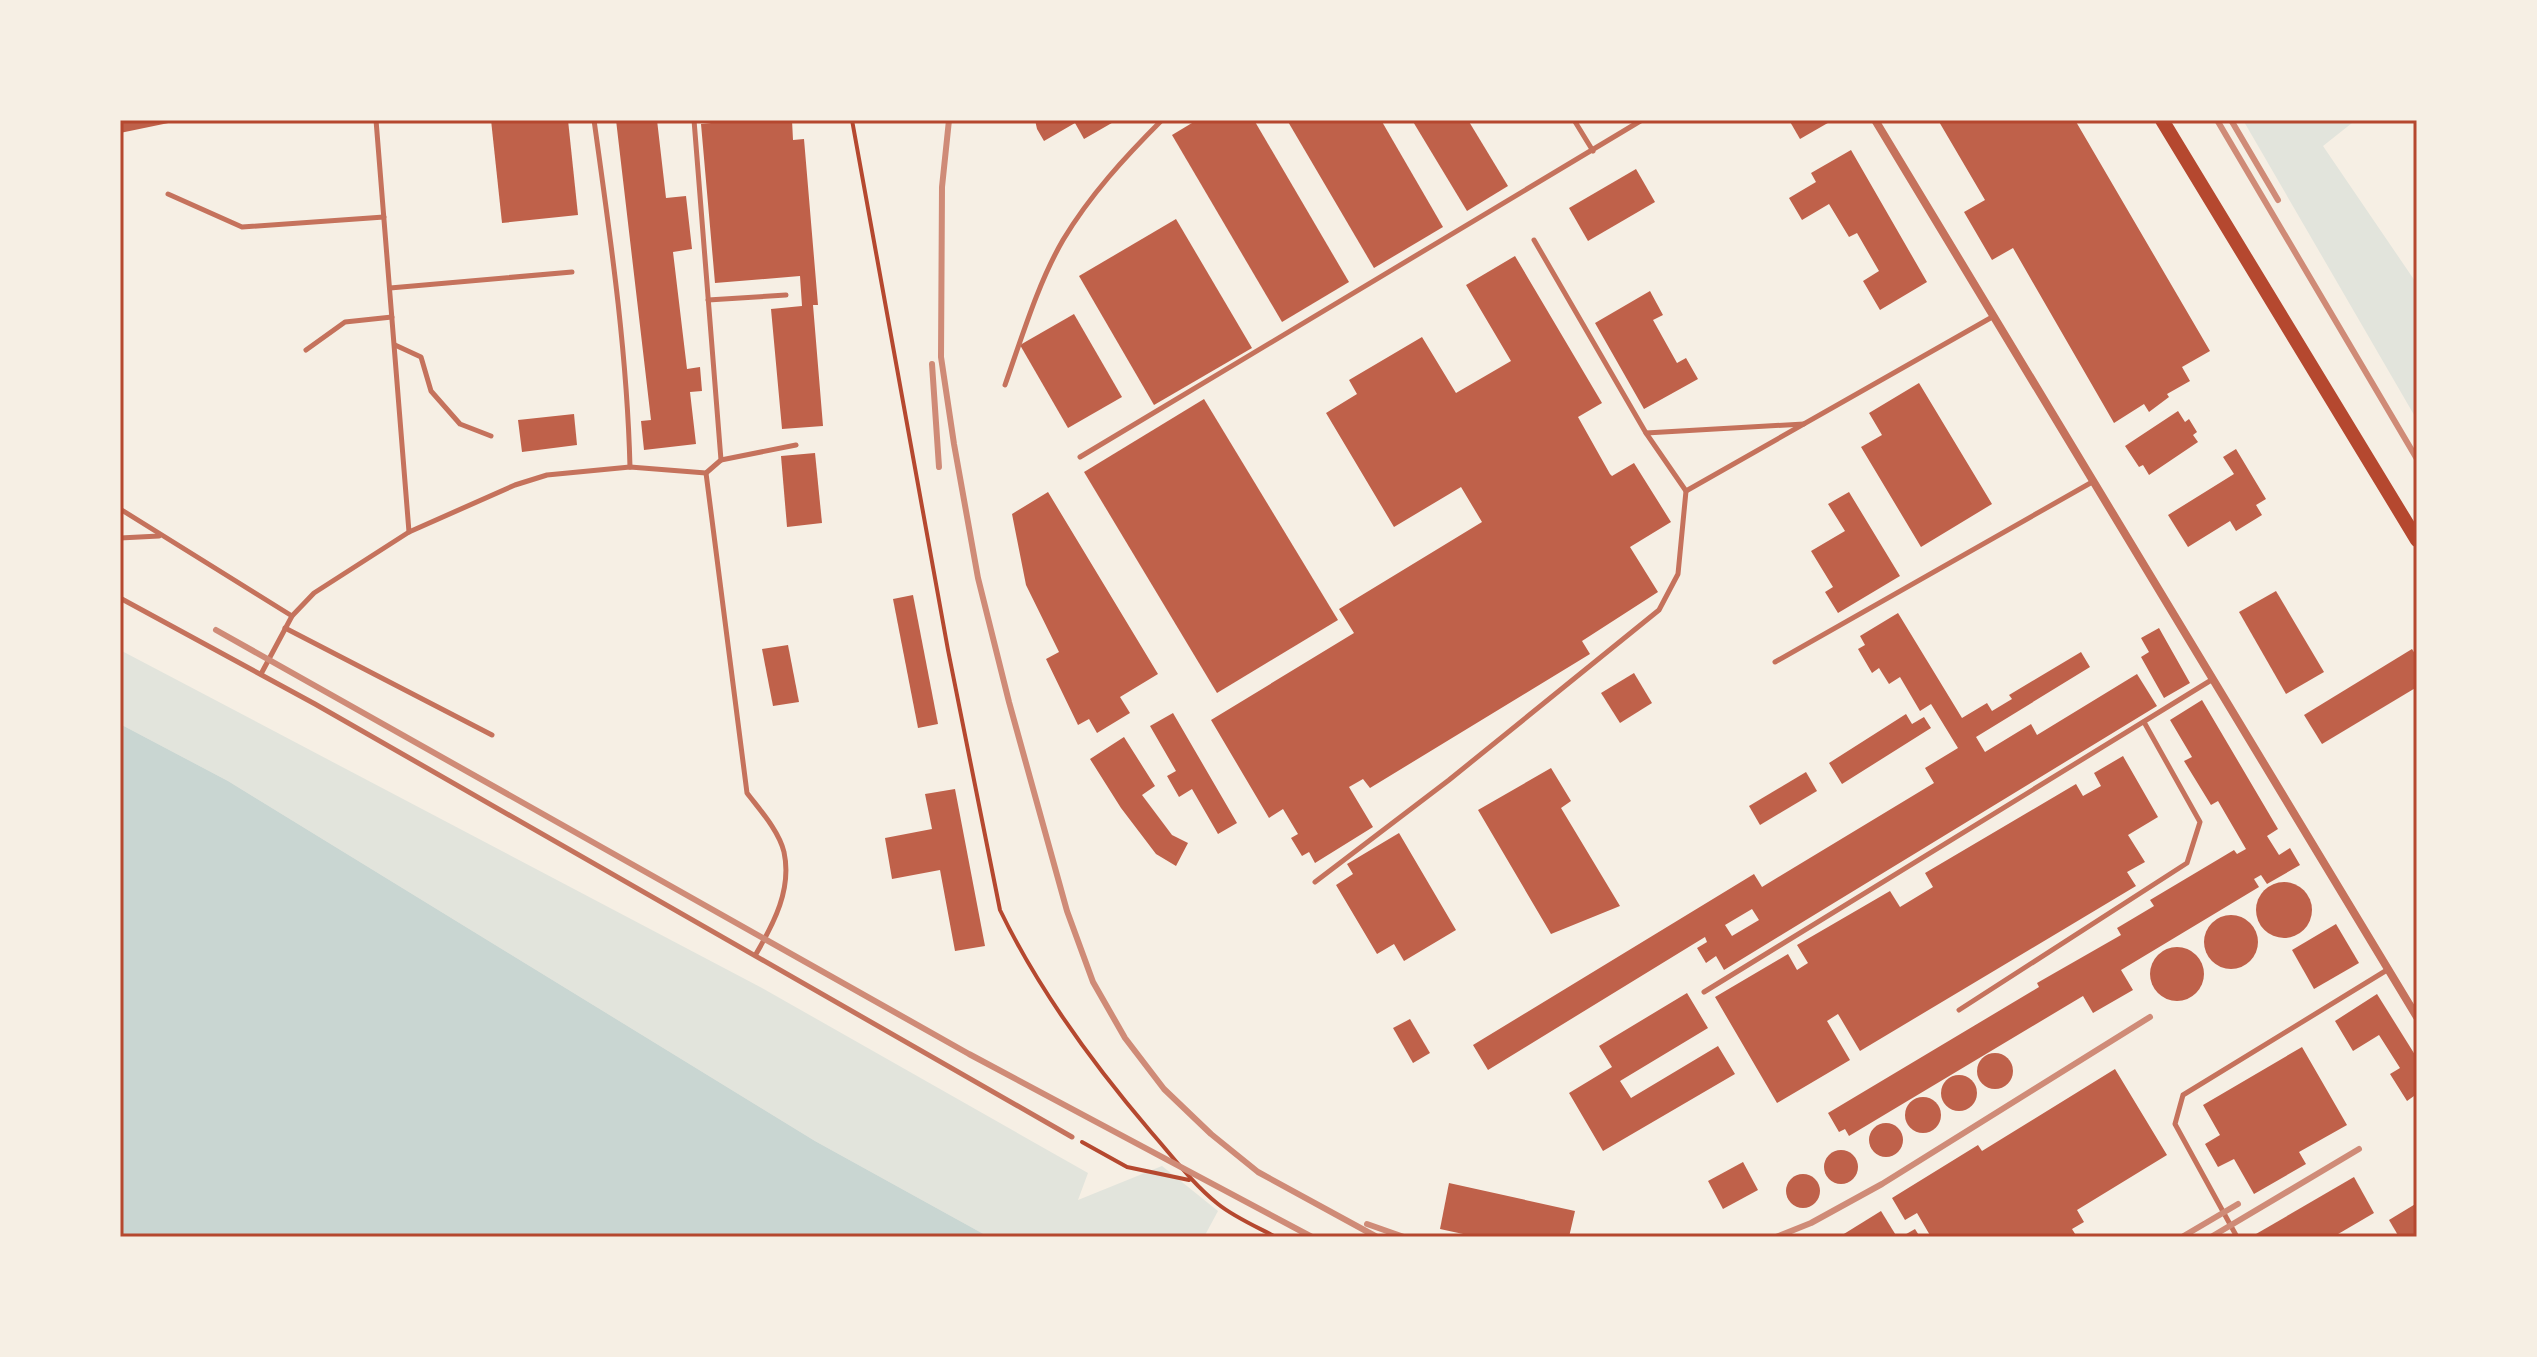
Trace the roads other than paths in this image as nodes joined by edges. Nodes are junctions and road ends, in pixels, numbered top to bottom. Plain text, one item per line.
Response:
1 (376, 120) edge
2 (594, 120) edge
3 (694, 120) edge
4 (1162, 120) edge
5 (1574, 120) edge
6 (1642, 120) edge
7 (1875, 120) edge
8 (2162, 120) edge
9 (1593, 151) junction
10 (168, 194) dead end
11 (384, 217) junction
12 (1534, 240) dead end
13 (572, 272) dead end
14 (390, 288) junction
15 (786, 295) dead end
16 (708, 300) junction
17 (1994, 316) junction
18 (392, 317) junction
19 (394, 344) junction
20 (306, 350) dead end
21 (1005, 385) dead end
22 (1805, 424) junction
23 (1646, 433) junction
24 (491, 436) dead end
25 (796, 445) dead end
26 (1080, 457) dead end
27 (721, 460) junction
28 (630, 467) junction
29 (706, 473) junction
30 (2095, 480) junction
31 (1686, 491) junction
32 (120, 509) edge
33 (409, 532) junction
34 (162, 536) junction
35 (120, 538) edge
36 (2417, 540) edge
37 (120, 598) edge
38 (292, 616) junction
39 (285, 628) junction
40 (1775, 662) dead end
41 (261, 674) junction
42 (2214, 679) junction
43 (2144, 722) junction
44 (492, 735) dead end
45 (1315, 882) dead end
46 (756, 954) junction
47 (2388, 969) junction
48 (1704, 992) dead end
49 (1959, 1010) dead end
50 (2417, 1017) edge
51 (1072, 1137) road end
52 (2237, 1237) edge

1 - 11 lane
2 - 28 lane
3 - 16 lane
4 - 21 lane
5 - 9 lane
6 - 9 lane
7 - 17 street
8 - 36 main road
9 - 26 lane
10 - 11 lane
11 - 14 lane
12 - 23 lane
13 - 14 lane
14 - 18 lane
15 - 16 lane
16 - 27 lane
17 - 22 lane
17 - 30 street
18 - 19 lane
18 - 20 lane
19 - 24 lane
19 - 33 lane
22 - 23 lane
22 - 31 lane
23 - 31 lane
25 - 27 lane
27 - 29 lane
28 - 29 lane
28 - 33 lane
29 - 46 lane
30 - 40 lane
30 - 42 street
31 - 45 lane
32 - 34 lane
33 - 38 lane
34 - 35 lane
34 - 38 lane
37 - 41 lane
38 - 39 lane
39 - 41 lane
39 - 44 lane
41 - 46 lane
42 - 43 lane
42 - 47 street
43 - 48 lane
43 - 49 lane
46 - 51 lane
47 - 50 street
47 - 52 lane

